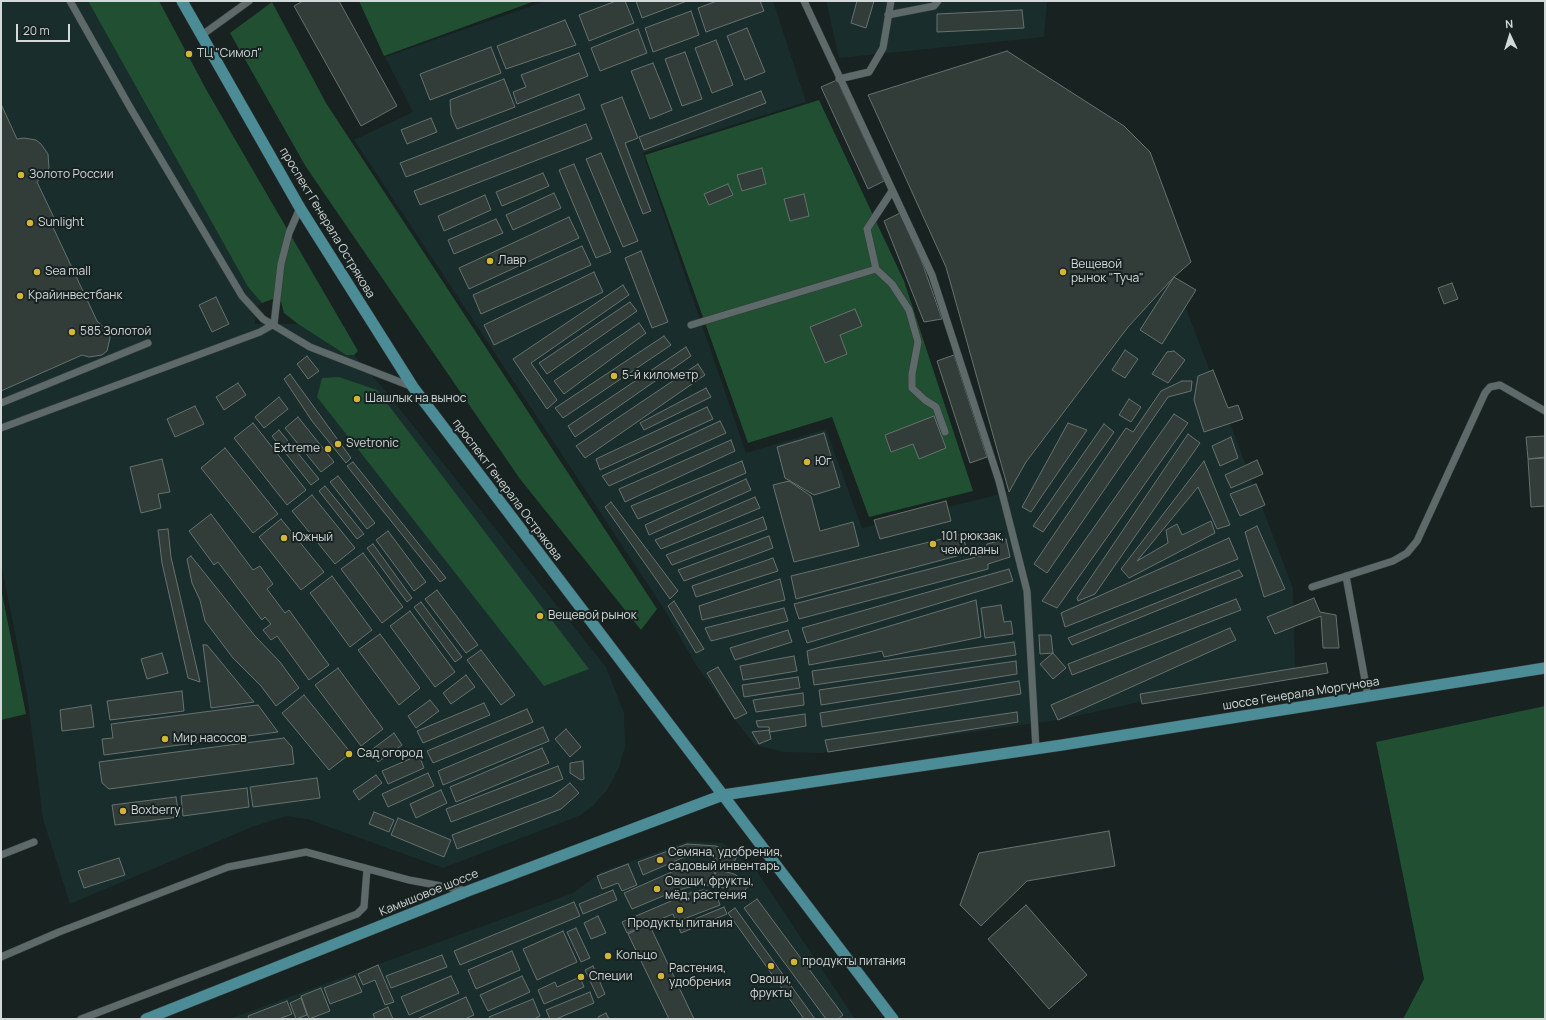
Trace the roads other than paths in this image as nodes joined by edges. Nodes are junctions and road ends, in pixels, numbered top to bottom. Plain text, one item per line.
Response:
1 (70, 1) edge
2 (182, 1) edge
3 (249, 1) edge
4 (804, 1) edge
5 (891, 1) edge
6 (938, 1) edge
7 (888, 15) junction
8 (202, 35) junction
9 (839, 79) junction
10 (892, 191) junction
11 (300, 208) junction
12 (876, 269) junction
13 (274, 324) junction
14 (691, 325) dead end
15 (148, 343) dead end
16 (413, 387) junction
17 (1, 403) edge
18 (1545, 411) edge
19 (1, 428) edge
20 (945, 432) dead end
21 (1346, 576) junction
22 (1312, 587) dead end
23 (1545, 668) edge
24 (1368, 696) junction
25 (1036, 749) junction
26 (723, 795) junction
27 (34, 842) dead end
28 (1, 855) edge
29 (367, 869) junction
30 (468, 891) junction
31 (1, 957) edge
32 (81, 1019) edge
33 (146, 1019) edge
34 (893, 1019) edge

1 - 13 lane
2 - 8 main road, проспект Генерала Острякова
3 - 8 lane
4 - 9 lane
5 - 7 lane
6 - 7 lane
7 - 9 lane
8 - 11 main road, проспект Генерала Острякова
9 - 10 lane
10 - 12 lane
10 - 25 lane
11 - 13 lane
11 - 16 main road, проспект Генерала Острякова
12 - 14 lane
12 - 20 lane
13 - 16 lane
13 - 19 lane
15 - 17 lane
16 - 26 main road, проспект Генерала Острякова
18 - 21 lane
21 - 22 lane
21 - 24 lane
23 - 24 main road, шоссе Генерала Моргунова
24 - 25 main road, шоссе Генерала Моргунова
25 - 26 main road, Камышовое шоссе
26 - 30 main road, Камышовое шоссе
26 - 34 main road, проспект Генерала Острякова
27 - 28 lane
29 - 30 lane
29 - 31 lane
29 - 32 lane
30 - 33 main road, Камышовое шоссе

